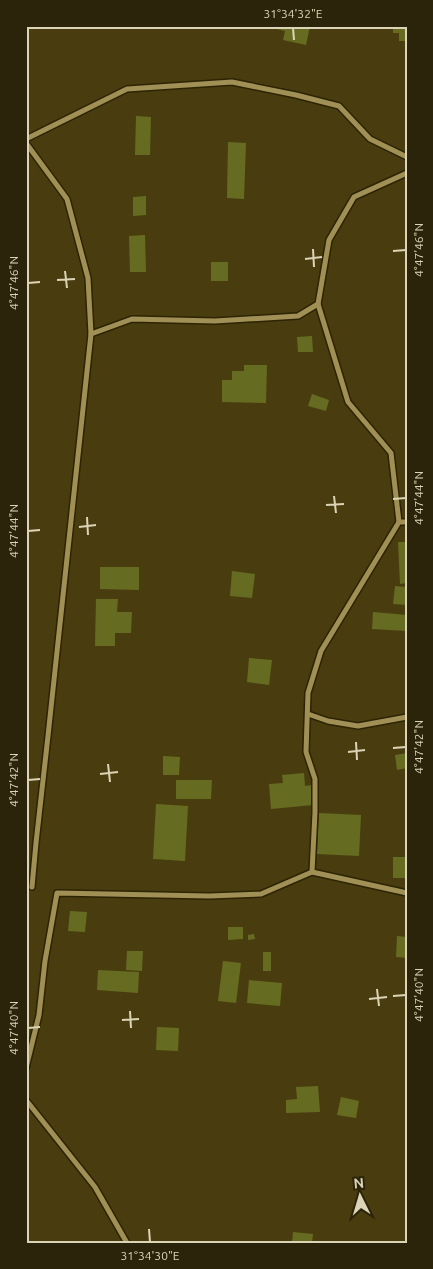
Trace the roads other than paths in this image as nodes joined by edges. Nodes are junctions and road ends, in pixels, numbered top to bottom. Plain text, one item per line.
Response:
1 (26, 139) edge
2 (26, 143) edge
3 (407, 157) edge
4 (407, 173) edge
5 (318, 304) junction
6 (91, 334) junction
7 (399, 522) junction
8 (407, 522) edge
9 (308, 714) junction
10 (407, 717) edge
11 (312, 872) junction
12 (32, 887) dead end
13 (407, 893) edge
14 (26, 1068) edge
15 (26, 1100) edge
16 (127, 1243) edge

1 - 3 street
2 - 6 street
4 - 5 street
5 - 6 street
5 - 7 street
6 - 12 street
7 - 8 street
7 - 9 street
9 - 10 street
9 - 11 street
11 - 13 street
11 - 14 street
15 - 16 street

